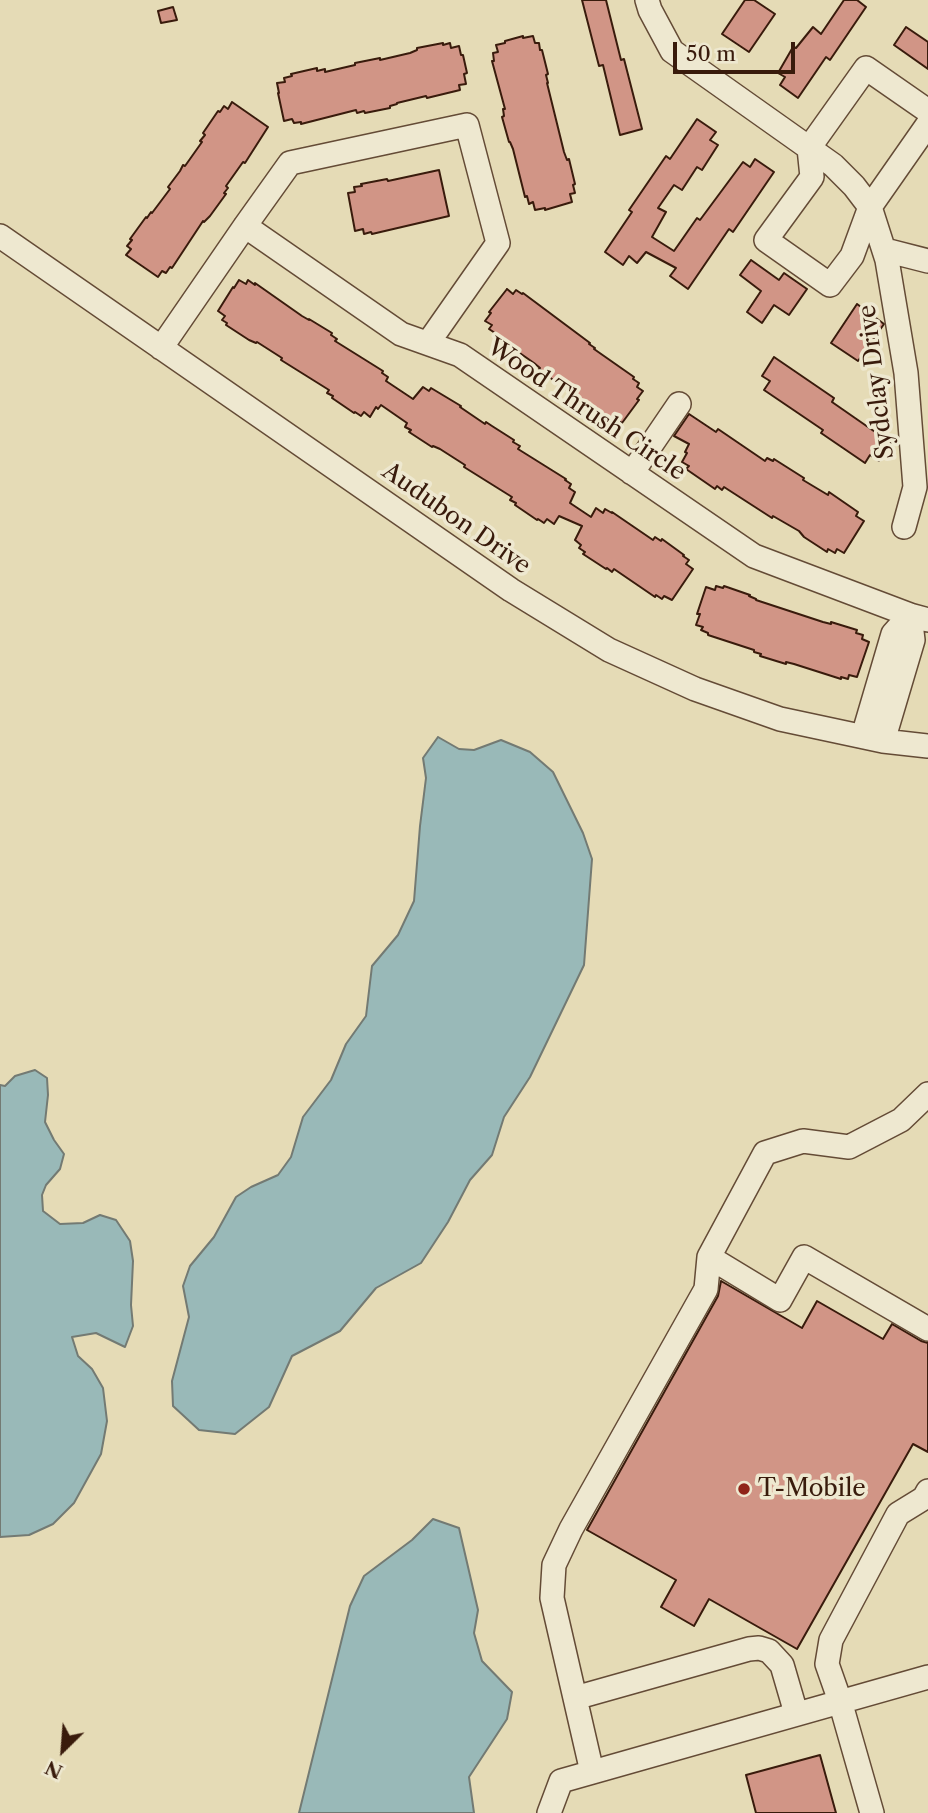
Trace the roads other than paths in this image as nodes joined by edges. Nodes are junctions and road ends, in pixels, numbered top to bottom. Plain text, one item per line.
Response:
1 (647, 0) edge
2 (928, 111) edge
3 (928, 124) edge
4 (809, 148) junction
5 (870, 207) junction
6 (244, 226) junction
7 (0, 236) edge
8 (885, 250) junction
9 (928, 261) edge
10 (428, 342) junction
11 (161, 348) junction
12 (679, 404) dead end
13 (920, 433) edge
14 (632, 473) junction
15 (922, 489) edge
16 (904, 527) dead end
17 (919, 618) edge
18 (873, 739) junction
19 (928, 746) edge
20 (926, 1105) edge
21 (709, 1256) junction
22 (928, 1329) edge
23 (928, 1491) edge
24 (928, 1677) edge
25 (575, 1698) junction
26 (840, 1701) junction
27 (796, 1713) junction
28 (592, 1772) junction
29 (548, 1813) edge
30 (872, 1813) edge

1 - 4 street, Sydclay Drive
2 - 4 street
3 - 5 street
4 - 5 street, Sydclay Drive
4 - 5 street
5 - 8 street, Sydclay Drive
6 - 10 street, Wood Thrush Circle
6 - 10 street
6 - 11 street
7 - 11 street, Audubon Drive
8 - 9 street
8 - 13 street, Sydclay Drive
10 - 14 street, Wood Thrush Circle
11 - 18 street, Audubon Drive
12 - 14 street
13 - 15 street, Sydclay Drive
14 - 17 street, Wood Thrush Circle
15 - 16 street, Sydclay Drive
17 - 18 street, Wood Thrush Circle
18 - 19 street, Audubon Drive
20 - 21 street
21 - 22 street
21 - 25 street
23 - 26 street
24 - 26 street
25 - 27 street
25 - 28 street
26 - 27 street
26 - 30 street
27 - 28 street
28 - 29 street

